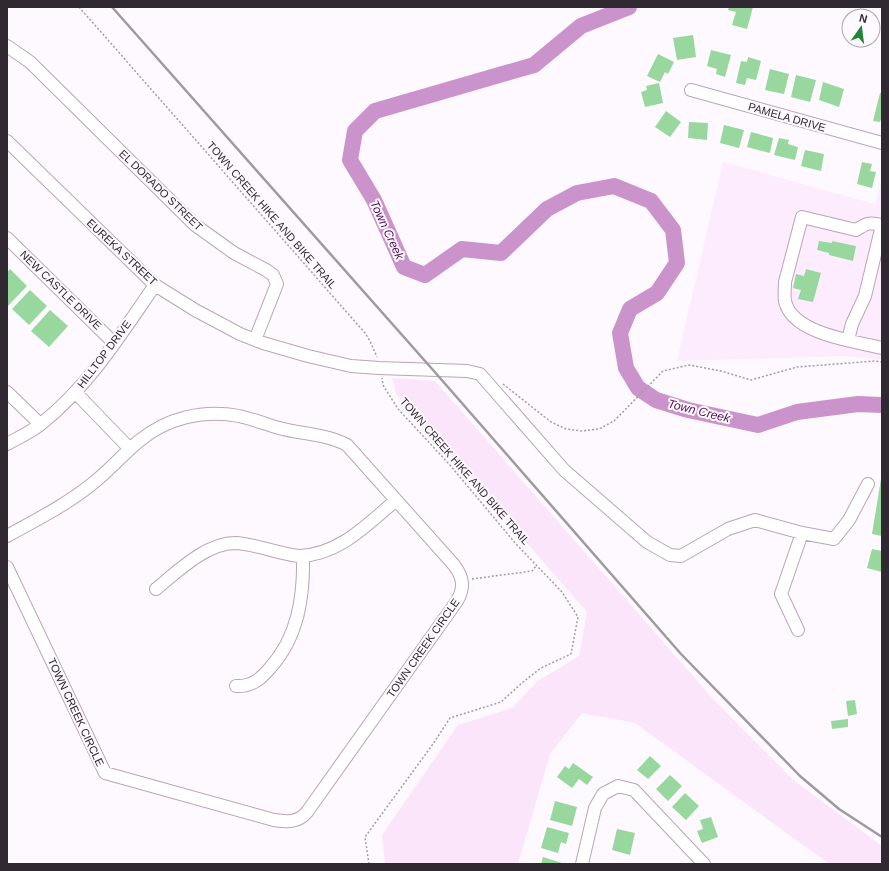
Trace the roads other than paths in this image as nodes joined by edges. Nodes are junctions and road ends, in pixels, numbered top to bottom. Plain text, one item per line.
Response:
1 (7, 46) edge
2 (691, 90) dead end
3 (7, 141) edge
4 (882, 143) edge
5 (882, 225) edge
6 (7, 238) edge
7 (156, 285) junction
8 (255, 340) junction
9 (848, 340) junction
10 (114, 343) junction
11 (882, 348) edge
12 (7, 392) edge
13 (75, 392) junction
14 (40, 424) junction
15 (7, 444) edge
16 (130, 449) junction
17 (868, 484) dead end
18 (396, 500) junction
19 (802, 533) junction
20 (7, 536) edge
21 (303, 556) junction
22 (7, 567) edge
23 (156, 589) dead end
24 (798, 630) dead end
25 (236, 686) dead end
26 (582, 864) edge
27 (704, 864) edge

1 - 8 street, EL DORADO STREET
2 - 4 street, PAMELA DRIVE
3 - 7 street, EUREKA STREET
5 - 9 street
5 - 9 street
6 - 10 street, NEW CASTLE DRIVE
7 - 8 street, EUREKA STREET
7 - 10 street, HILLTOP DRIVE
8 - 19 street, EUREKA STREET
9 - 11 street
10 - 13 street, HILLTOP DRIVE
12 - 14 street
13 - 14 street, HILLTOP DRIVE
13 - 16 street
14 - 15 street, HILLTOP DRIVE
16 - 18 street
16 - 20 street
17 - 19 street, EUREKA STREET
18 - 21 street
18 - 22 street, TOWN CREEK CIRCLE
19 - 24 street
21 - 23 street
21 - 25 street
26 - 27 street

